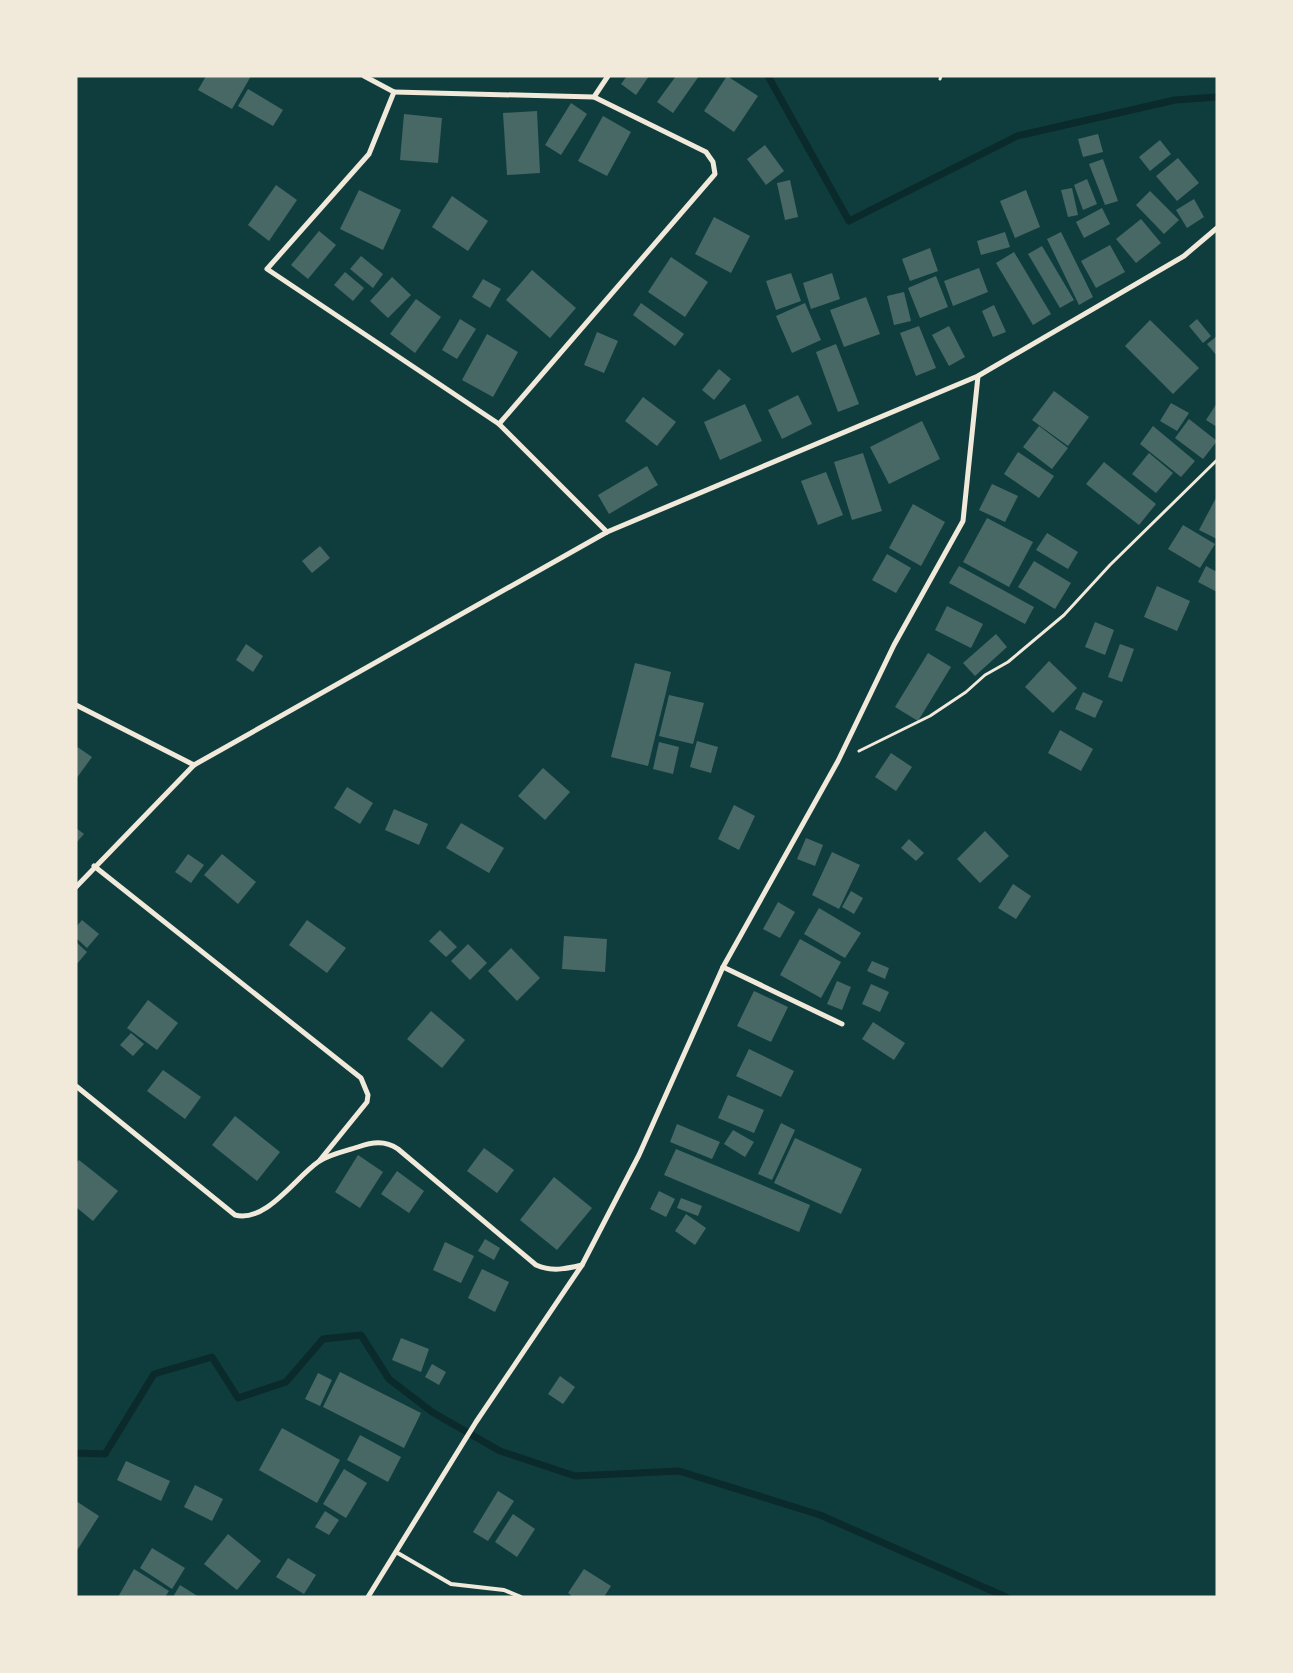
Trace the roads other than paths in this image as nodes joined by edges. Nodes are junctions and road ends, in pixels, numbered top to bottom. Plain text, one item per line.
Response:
1 (364, 76) edge
2 (608, 76) edge
3 (394, 92) junction
4 (594, 97) junction
5 (1217, 228) edge
6 (978, 376) junction
7 (499, 424) junction
8 (606, 532) junction
9 (76, 705) edge
10 (194, 765) junction
11 (94, 866) junction
12 (76, 887) edge
13 (723, 967) junction
14 (842, 1024) dead end
15 (76, 1086) edge
16 (320, 1160) junction
17 (582, 1265) junction
18 (396, 1552) junction
19 (368, 1597) edge
20 (521, 1597) edge

1 - 3 street
2 - 4 street
3 - 4 street
3 - 7 street
4 - 7 street
5 - 6 street
6 - 8 street
6 - 13 street
7 - 8 street
8 - 10 street
9 - 10 street
10 - 11 street
11 - 12 street
11 - 16 street
13 - 14 street
13 - 17 street
15 - 16 street
16 - 17 street
17 - 18 street
18 - 19 street
18 - 20 lane

